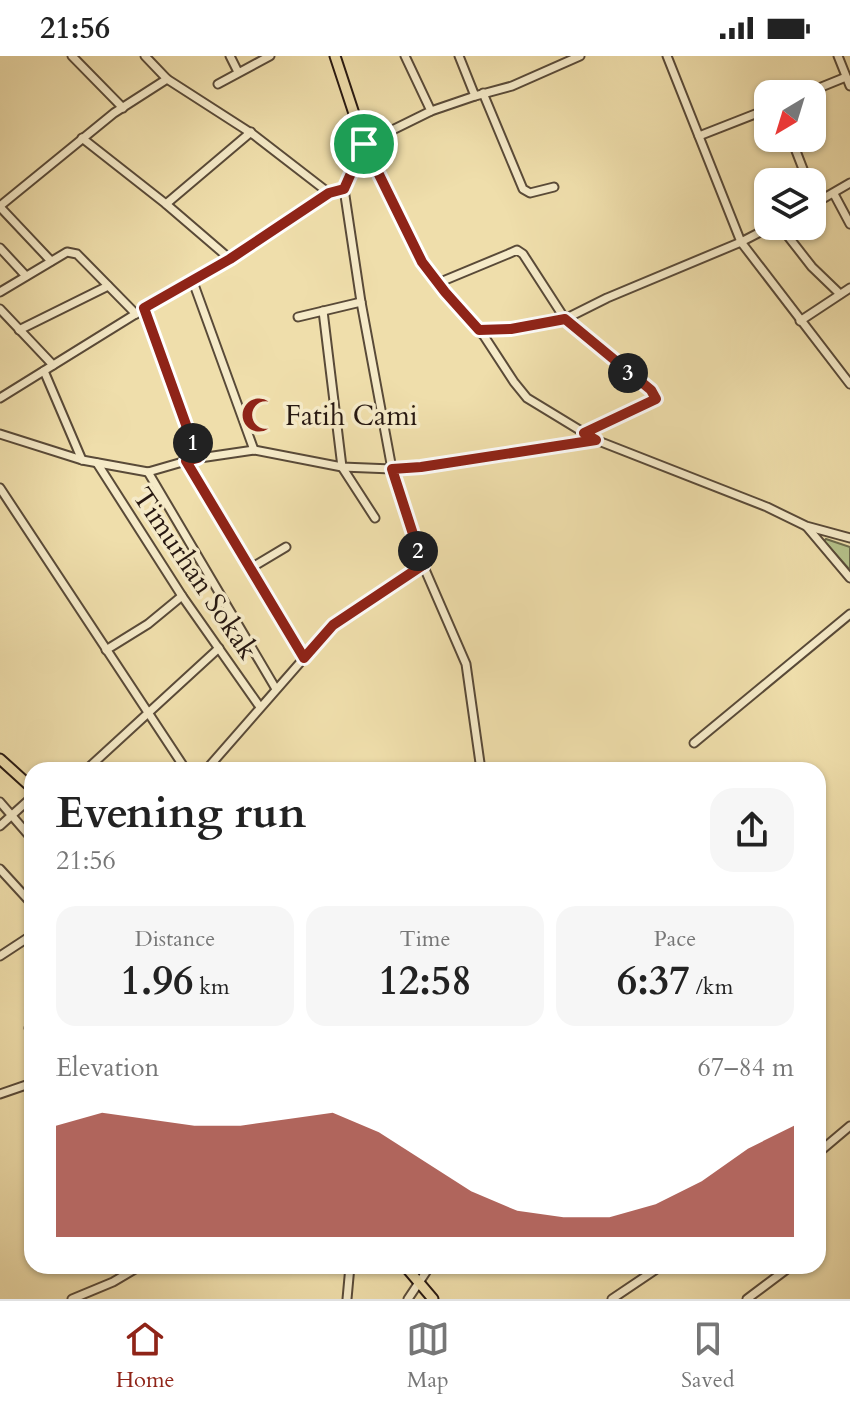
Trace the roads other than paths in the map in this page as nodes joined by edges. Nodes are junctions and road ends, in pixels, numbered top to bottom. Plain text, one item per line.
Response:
1 (72, 56) edge
2 (145, 56) edge
3 (230, 56) edge
4 (270, 56) edge
5 (335, 56) edge
6 (405, 56) edge
7 (459, 56) edge
8 (580, 56) edge
9 (667, 56) edge
10 (838, 56) edge
11 (238, 72) junction
12 (846, 77) junction
13 (167, 79) junction
14 (218, 84) dead end
15 (826, 85) edge
16 (850, 86) edge
17 (479, 94) junction
18 (123, 108) junction
19 (431, 111) junction
20 (754, 114) edge
21 (251, 132) junction
22 (699, 136) junction
23 (82, 138) junction
24 (364, 144) junction
25 (357, 165) junction
26 (378, 171) junction
27 (850, 183) edge
28 (554, 187) dead end
29 (344, 189) junction
30 (0, 190) edge
31 (329, 193) junction
32 (834, 194) junction
33 (826, 198) edge
34 (8, 199) junction
35 (166, 204) junction
36 (0, 206) edge
37 (850, 224) edge
38 (754, 235) edge
39 (791, 240) edge
40 (741, 242) junction
41 (0, 248) edge
42 (230, 259) junction
43 (51, 261) junction
44 (26, 276) junction
45 (192, 279) junction
46 (438, 283) junction
47 (108, 286) junction
48 (850, 288) edge
49 (0, 292) edge
50 (840, 294) junction
51 (361, 302) junction
52 (144, 308) junction
53 (0, 309) edge
54 (323, 311) junction
55 (136, 314) junction
56 (298, 317) dead end
57 (565, 319) junction
58 (800, 321) junction
59 (19, 330) junction
60 (479, 330) junction
61 (53, 365) junction
62 (44, 371) junction
63 (850, 384) edge
64 (0, 398) edge
65 (584, 433) junction
66 (0, 434) edge
67 (596, 440) junction
68 (254, 450) junction
69 (198, 458) junction
70 (82, 460) junction
71 (186, 461) junction
72 (97, 462) junction
73 (342, 467) junction
74 (392, 469) junction
75 (148, 472) junction
76 (0, 488) edge
77 (375, 518) dead end
78 (806, 526) junction
79 (850, 538) edge
80 (286, 547) dead end
81 (423, 565) junction
82 (251, 568) junction
83 (850, 578) edge
84 (182, 596) junction
85 (850, 614) edge
86 (219, 648) junction
87 (106, 650) junction
88 (304, 658) junction
89 (276, 689) junction
90 (260, 707) junction
91 (147, 712) junction
92 (694, 743) dead end
93 (0, 759) edge
94 (94, 762) edge
95 (181, 762) edge
96 (213, 762) edge
97 (480, 762) edge
98 (24, 781) edge
99 (0, 802) edge
100 (24, 804) edge
101 (12, 814) junction
102 (0, 826) edge
103 (24, 829) edge
104 (0, 869) edge
105 (24, 895) edge
106 (24, 942) edge
107 (0, 956) edge
108 (24, 1086) edge
109 (0, 1094) edge
110 (850, 1126) edge
111 (826, 1146) edge
112 (126, 1274) edge
113 (349, 1274) edge
114 (412, 1274) edge
115 (424, 1274) edge
116 (649, 1274) edge
117 (780, 1274) edge
118 (419, 1282) junction
119 (72, 1299) edge
120 (347, 1299) edge
121 (408, 1299) edge
122 (433, 1299) edge
123 (612, 1299) edge
124 (747, 1299) edge

1 - 18 street
2 - 13 street
3 - 11 street
4 - 11 street
5 - 24 main road
6 - 19 street
7 - 17 street
8 - 17 street
9 - 22 street
10 - 12 street
11 - 14 street
12 - 15 street
12 - 16 street
13 - 18 street
13 - 21 street
17 - 19 street
17 - 28 street
18 - 23 street
19 - 24 street
20 - 22 street
21 - 31 street
21 - 35 street
22 - 40 street
23 - 34 street
23 - 35 street
24 - 25 street
24 - 26 street
25 - 26 street
25 - 29 street
26 - 46 street
27 - 32 street
29 - 31 street
29 - 51 street
30 - 34 street
31 - 42 street
32 - 33 street
32 - 37 street
34 - 36 street
35 - 42 street
36 - 43 street
38 - 40 street
39 - 50 street
40 - 57 street
40 - 58 street
41 - 44 street
42 - 45 street
43 - 44 street
43 - 47 street
44 - 49 street
45 - 52 street
45 - 68 street
46 - 57 street
46 - 60 street
47 - 55 street
47 - 59 street
48 - 50 street
50 - 58 street
51 - 54 street
51 - 74 street
52 - 55 street
52 - 69 street
53 - 59 street
54 - 56 street
54 - 73 street
55 - 61 street
57 - 60 street
57 - 65 street
58 - 63 street
59 - 61 street
60 - 65 street
61 - 62 street
62 - 64 street
62 - 70 street
65 - 67 street
66 - 70 street
67 - 74 street
67 - 78 street
68 - 69 street
68 - 73 street
69 - 71 street
70 - 72 street
71 - 75 street
71 - 82 street
72 - 75 street
72 - 84 street, Timurhan Sokak
73 - 74 street
73 - 77 street
74 - 81 street
75 - 89 street
76 - 87 street
78 - 79 street
78 - 83 street
80 - 82 street
81 - 88 street
81 - 97 street
82 - 88 street
84 - 86 street, Timurhan Sokak
84 - 87 street
85 - 92 street
86 - 90 street, Timurhan Sokak
86 - 91 street
87 - 91 street
88 - 89 street
89 - 90 street
90 - 96 street
91 - 94 street
91 - 95 street
93 - 98 main road
99 - 101 street
100 - 101 street
101 - 102 street
101 - 103 street
104 - 105 street
106 - 107 street
108 - 109 street
110 - 111 street
112 - 119 street
113 - 120 street
114 - 118 main road
115 - 118 street
116 - 123 street
117 - 124 street
118 - 121 street
118 - 122 main road

